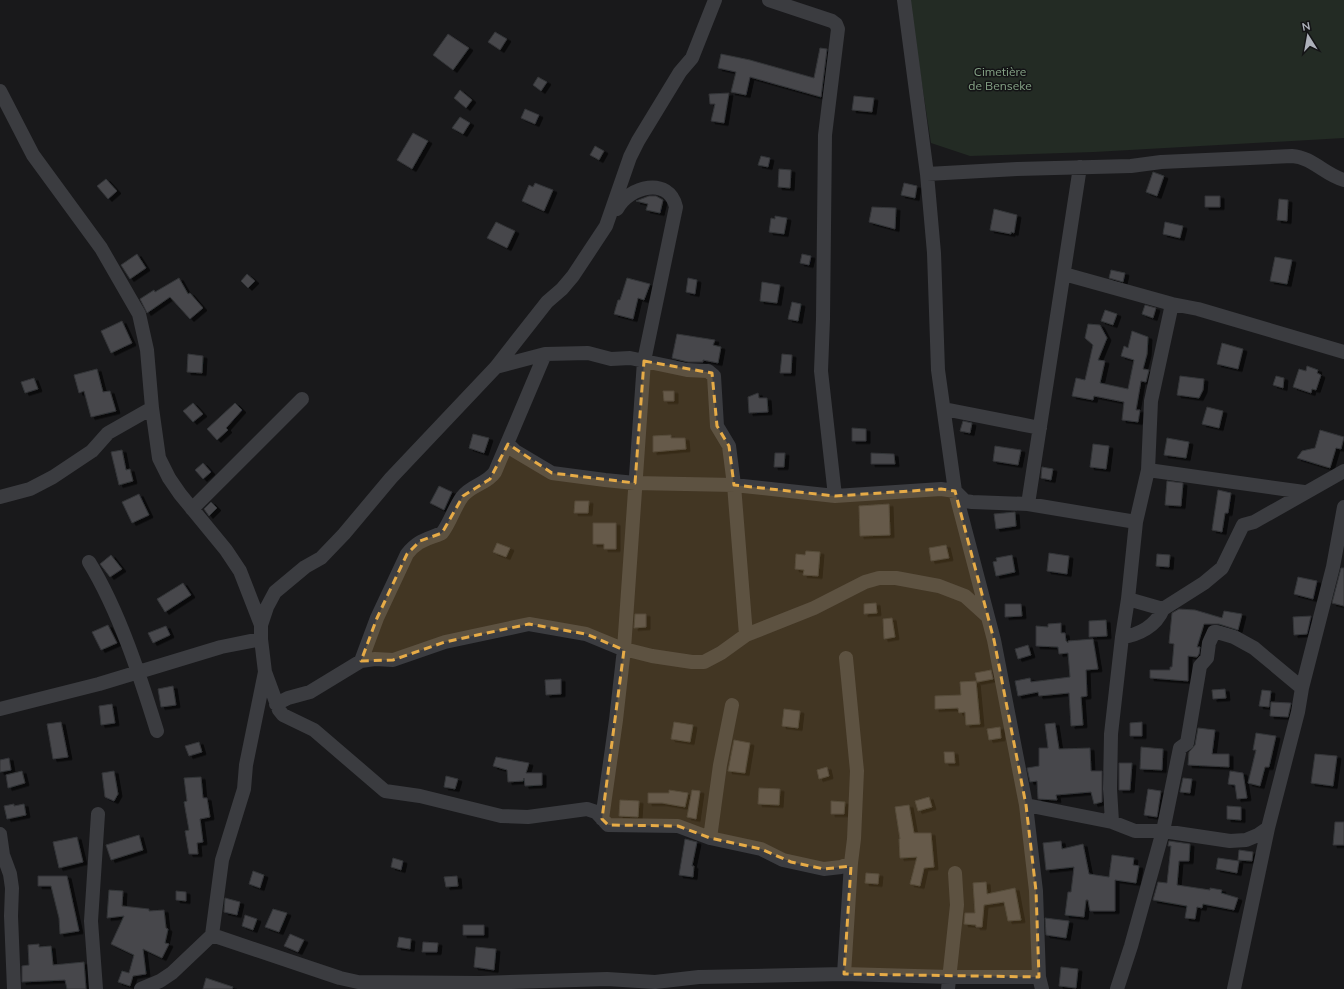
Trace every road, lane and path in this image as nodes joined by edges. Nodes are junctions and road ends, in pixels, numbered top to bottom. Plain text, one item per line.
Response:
1 (715, 0) edge
2 (769, 0) edge
3 (904, 0) edge
4 (0, 91) edge
5 (1080, 167) junction
6 (927, 174) junction
7 (1344, 180) edge
8 (606, 226) junction
9 (1064, 274) junction
10 (1172, 304) junction
11 (1344, 352) edge
12 (545, 354) junction
13 (644, 361) junction
14 (496, 367) junction
15 (302, 399) dead end
16 (152, 408) junction
17 (944, 409) junction
18 (1040, 428) junction
19 (508, 444) junction
20 (1148, 470) junction
21 (1344, 471) edge
22 (635, 483) junction
23 (734, 484) junction
24 (955, 491) junction
25 (1304, 492) junction
26 (835, 496) junction
27 (0, 497) edge
28 (1028, 504) junction
29 (1344, 507) edge
30 (192, 510) junction
31 (1136, 522) junction
32 (89, 562) dead end
33 (1128, 599) junction
34 (1163, 609) junction
35 (988, 617) junction
36 (261, 625) junction
37 (746, 635) junction
38 (1122, 637) junction
39 (261, 640) junction
40 (624, 649) junction
41 (846, 658) dead end
42 (361, 661) junction
43 (138, 672) junction
44 (265, 672) junction
45 (1302, 688) junction
46 (276, 704) junction
47 (732, 705) dead end
48 (0, 709) edge
49 (157, 731) dead end
50 (1026, 805) junction
51 (98, 814) dead end
52 (602, 819) junction
53 (1112, 822) junction
54 (1268, 828) junction
55 (1163, 831) junction
56 (0, 834) edge
57 (710, 838) junction
58 (851, 863) junction
59 (956, 873) dead end
60 (212, 935) junction
61 (844, 974) junction
62 (949, 983) edge
63 (1040, 983) edge
64 (465, 986) edge
65 (14, 989) edge
66 (96, 989) edge
67 (141, 989) edge
68 (1117, 989) edge
69 (1234, 989) edge

1 - 8 street
2 - 26 street
3 - 6 street
4 - 16 street
5 - 6 street
5 - 7 street
5 - 9 street
6 - 17 street
8 - 13 street
8 - 14 street
9 - 10 street
9 - 18 street
10 - 11 street
10 - 20 street
12 - 13 street
12 - 14 street
12 - 19 street
13 - 22 street
13 - 23 street
14 - 36 street
15 - 30 street
16 - 27 street
16 - 30 street
17 - 18 street
17 - 24 street
18 - 28 street
19 - 22 street
19 - 42 street
20 - 25 street
20 - 31 street
21 - 25 street
22 - 23 street
22 - 40 street
23 - 26 street
23 - 37 street
24 - 26 street
24 - 28 street
24 - 35 street
25 - 34 street
28 - 31 street
29 - 45 street
30 - 36 street
31 - 33 street
32 - 43 street
33 - 34 street
33 - 38 street
34 - 38 street
35 - 37 street
35 - 50 street
36 - 39 street
37 - 40 street
38 - 53 street
39 - 43 street
39 - 44 street
40 - 42 street
40 - 52 street
41 - 58 street
42 - 46 street
43 - 48 street
43 - 49 street
44 - 46 street
44 - 60 street
45 - 54 street
45 - 55 street
46 - 52 street
47 - 57 street
50 - 53 street
50 - 63 street
51 - 66 street
52 - 57 street
53 - 55 street
54 - 55 street
54 - 69 street
55 - 68 street
56 - 65 street
57 - 58 street
58 - 61 street
59 - 62 street
60 - 64 street
60 - 67 street
61 - 62 street
61 - 64 street
62 - 63 street

